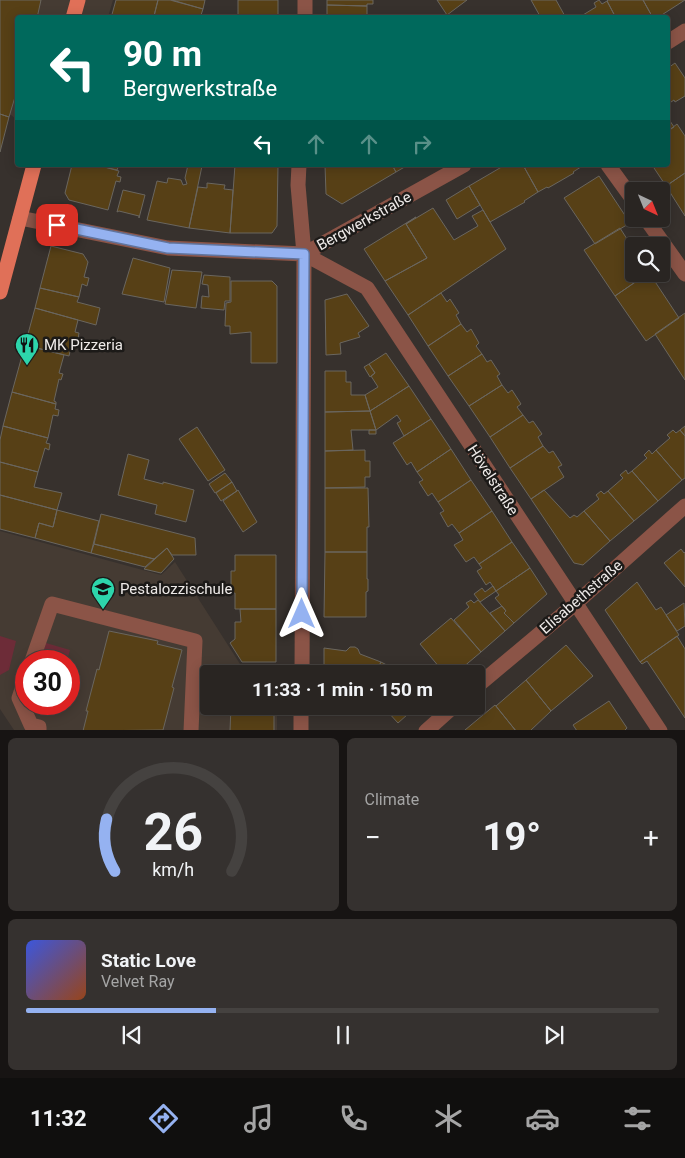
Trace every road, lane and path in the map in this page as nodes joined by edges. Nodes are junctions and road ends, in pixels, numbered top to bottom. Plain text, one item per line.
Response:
1 (78, 0) edge
2 (305, 0) edge
3 (74, 15) edge
4 (305, 15) edge
5 (685, 31) edge
6 (670, 41) edge
7 (33, 167) edge
8 (299, 167) edge
9 (460, 167) edge
10 (609, 167) edge
11 (625, 189) edge
12 (20, 218) junction
13 (652, 228) edge
14 (304, 254) junction
15 (685, 274) edge
16 (0, 292) edge
17 (685, 506) edge
18 (575, 604) junction
19 (36, 650) edge
20 (302, 665) edge
21 (485, 680) edge
22 (27, 715) edge
23 (301, 715) edge
24 (444, 715) edge
25 (39, 730) edge
26 (191, 730) edge
27 (301, 730) edge
28 (426, 730) edge
29 (660, 730) edge

1 - 3 main road
2 - 4 street
5 - 6 street
7 - 12 main road
8 - 14 street
9 - 14 street, Bergwerkstraße
10 - 11 street
12 - 14 street, Bergwerkstraße
12 - 16 main road
13 - 15 street
14 - 18 street, Hövelstraße
14 - 20 street
17 - 18 street, Elisabethstraße
18 - 21 street, Elisabethstraße
18 - 29 street, Hövelstraße
19 - 26 street
22 - 25 street
23 - 27 street
24 - 28 street

